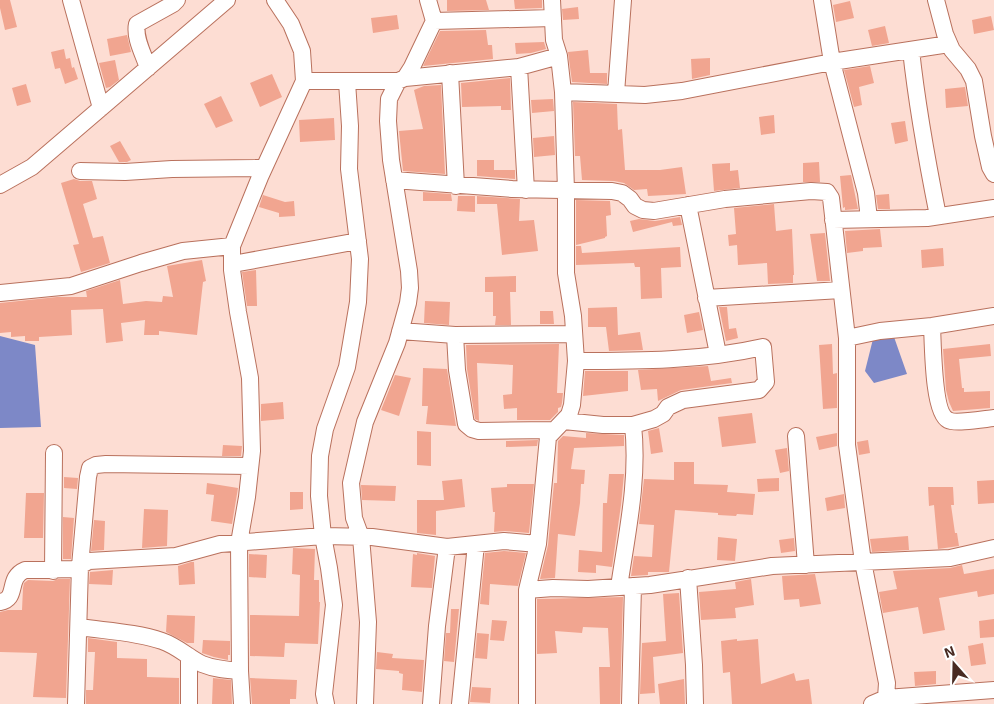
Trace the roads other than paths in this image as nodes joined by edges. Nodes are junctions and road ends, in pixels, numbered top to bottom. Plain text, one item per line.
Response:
1 (71, 0) edge
2 (177, 0) edge
3 (227, 0) edge
4 (428, 0) edge
5 (552, 0) edge
6 (622, 0) edge
7 (822, 0) edge
8 (936, 0) edge
9 (278, 4) edge
10 (553, 18) junction
11 (434, 21) junction
12 (949, 44) junction
13 (911, 50) junction
14 (559, 56) junction
15 (832, 62) junction
16 (519, 67) junction
17 (148, 68) junction
18 (450, 74) junction
19 (397, 80) junction
20 (304, 81) junction
21 (351, 82) junction
22 (563, 92) junction
23 (616, 94) junction
24 (101, 108) junction
25 (264, 168) junction
26 (80, 171) dead end
27 (994, 174) edge
28 (394, 180) junction
29 (0, 185) edge
30 (456, 186) junction
31 (526, 190) junction
32 (566, 190) junction
33 (688, 206) junction
34 (994, 208) edge
35 (938, 216) junction
36 (869, 219) junction
37 (833, 220) junction
38 (358, 241) junction
39 (232, 246) junction
40 (232, 264) junction
41 (841, 290) junction
42 (0, 293) edge
43 (706, 298) junction
44 (994, 316) edge
45 (932, 326) junction
46 (400, 331) junction
47 (574, 334) junction
48 (455, 335) junction
49 (847, 338) junction
50 (718, 354) junction
51 (576, 361) junction
52 (994, 418) edge
53 (559, 425) junction
54 (632, 425) junction
55 (796, 436) dead end
56 (54, 453) dead end
57 (250, 466) junction
58 (327, 536) junction
59 (356, 536) junction
60 (239, 542) junction
61 (476, 544) junction
62 (538, 544) junction
63 (447, 547) junction
64 (994, 548) edge
65 (863, 562) junction
66 (806, 565) junction
67 (80, 566) junction
68 (54, 570) junction
69 (688, 578) junction
70 (626, 586) junction
71 (528, 590) junction
72 (0, 602) edge
73 (79, 627) junction
74 (189, 656) junction
75 (240, 671) junction
76 (994, 690) edge
77 (879, 701) edge
78 (76, 704) edge
79 (189, 704) edge
80 (242, 704) edge
81 (326, 704) edge
82 (365, 704) edge
83 (431, 704) edge
84 (460, 704) edge
85 (528, 704) edge
86 (630, 704) edge
87 (695, 704) edge

1 - 24 street
2 - 17 street
3 - 17 street
4 - 11 street
5 - 10 street
6 - 23 street
7 - 15 street
8 - 12 street
9 - 20 street
10 - 11 street
10 - 14 street
11 - 19 street
12 - 13 street
12 - 27 street
13 - 15 street
13 - 35 street
14 - 16 street
14 - 22 street
15 - 23 street
15 - 36 street
16 - 18 street
16 - 31 street
17 - 24 street
18 - 19 street
18 - 30 street
19 - 21 street
19 - 28 street
20 - 21 street
20 - 25 street
21 - 38 street
22 - 23 street
22 - 32 street
24 - 29 street
25 - 26 street
25 - 39 street
28 - 30 street
28 - 46 street
30 - 31 street
31 - 32 street
32 - 33 street
32 - 47 street
33 - 37 street
33 - 43 street
34 - 35 street
35 - 36 street
36 - 37 street
37 - 41 street
38 - 40 street
38 - 58 street
39 - 40 street
39 - 42 street
40 - 57 street
41 - 43 street
41 - 49 street
43 - 50 street
44 - 45 street
45 - 49 street
45 - 52 street
46 - 48 street
46 - 59 street
47 - 48 street
47 - 51 street
48 - 53 street
49 - 65 street
50 - 51 street
50 - 54 street
51 - 53 street
53 - 54 street
53 - 62 street
54 - 70 street
55 - 66 street
56 - 68 street
57 - 60 street
57 - 67 street
58 - 59 street
58 - 60 street
58 - 81 street
59 - 63 street
59 - 82 street
60 - 67 street
60 - 75 street
61 - 62 street
61 - 63 street
61 - 84 street
62 - 71 street
63 - 83 street
64 - 65 street
65 - 66 street
65 - 77 street
66 - 69 street
67 - 68 street
67 - 73 street
68 - 72 street
69 - 70 street
69 - 87 street
70 - 71 street
70 - 86 street
71 - 85 street
73 - 74 street
73 - 78 street
74 - 75 street
74 - 79 street
75 - 80 street
76 - 77 street

